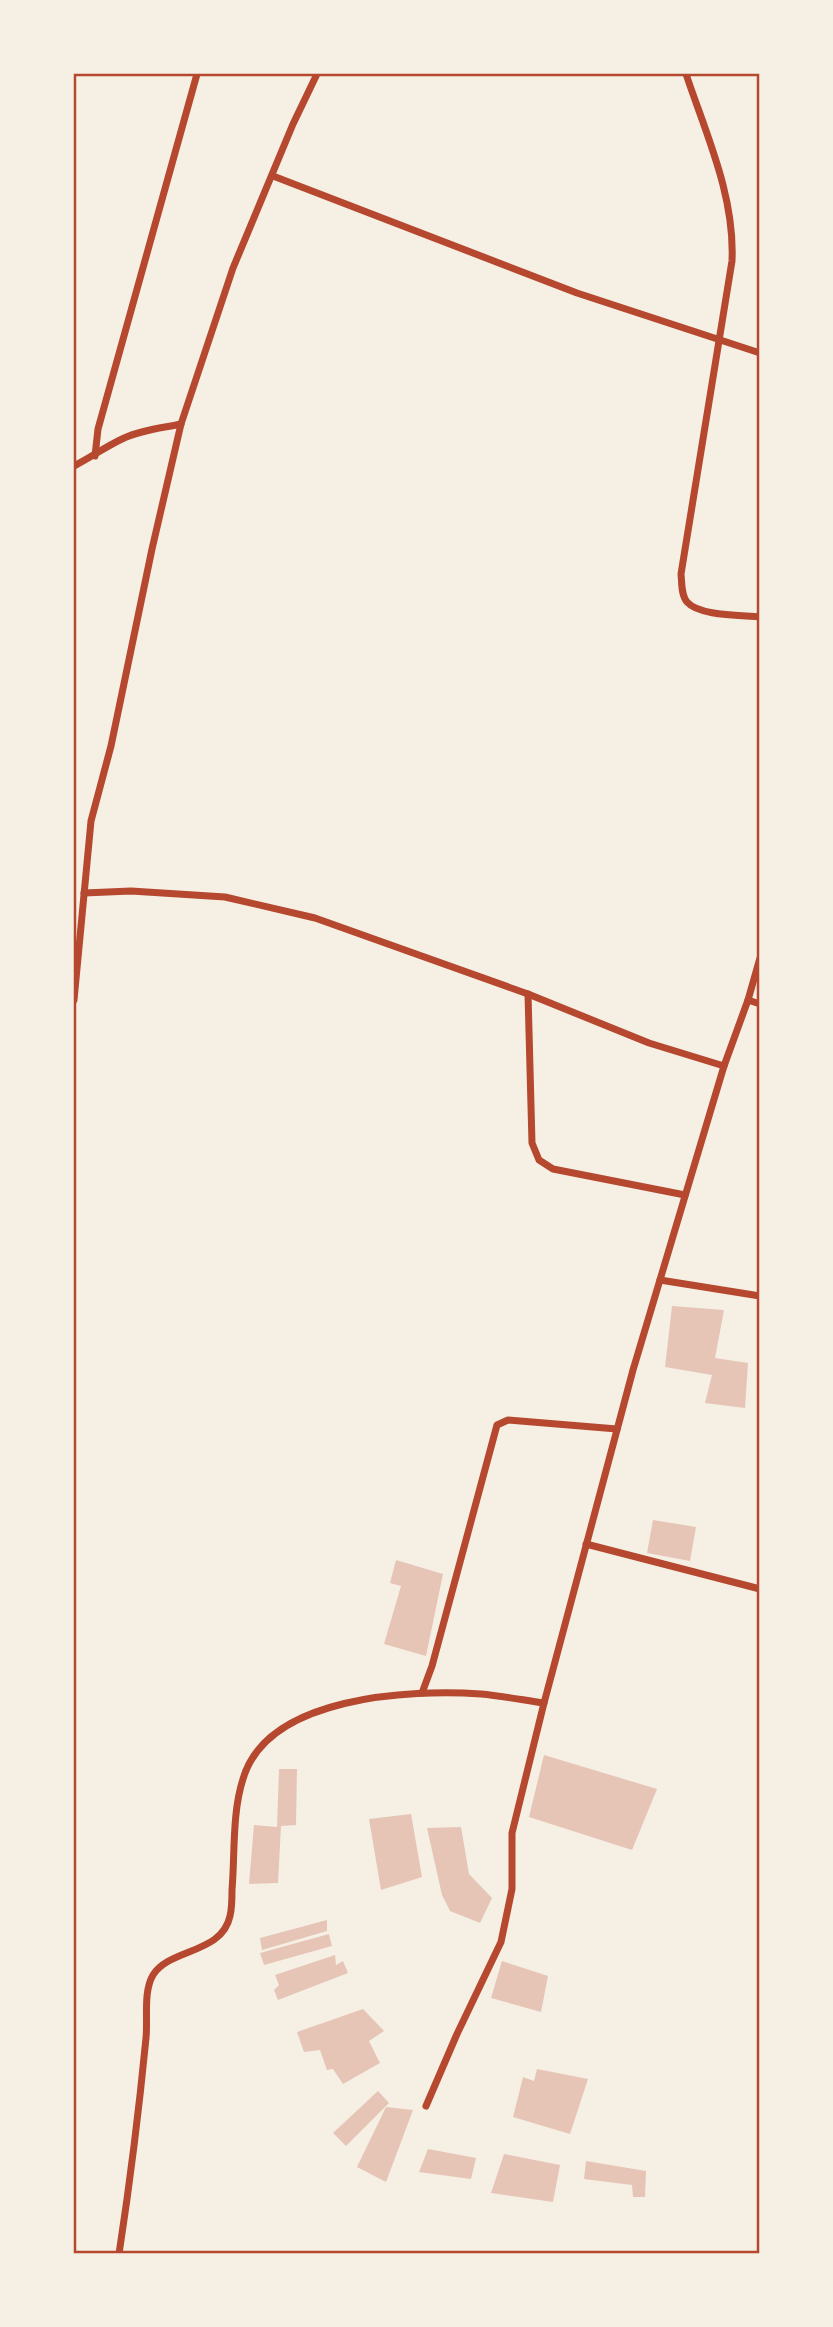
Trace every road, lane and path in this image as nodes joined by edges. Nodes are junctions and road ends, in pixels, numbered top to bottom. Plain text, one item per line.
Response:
1 (197, 74) edge
2 (317, 74) edge
3 (686, 74) edge
4 (273, 176) junction
5 (719, 340) junction
6 (760, 353) edge
7 (181, 424) junction
8 (95, 456) junction
9 (74, 466) edge
10 (760, 617) edge
11 (84, 893) junction
12 (760, 958) edge
13 (528, 994) junction
14 (74, 1000) edge
15 (748, 1000) junction
16 (760, 1004) edge
17 (723, 1066) junction
18 (685, 1195) junction
19 (660, 1280) junction
20 (760, 1296) edge
21 (617, 1429) junction
22 (586, 1544) junction
23 (760, 1589) edge
24 (422, 1693) junction
25 (544, 1703) junction
26 (426, 2106) dead end
27 (119, 2253) edge

1 - 8 street
2 - 4 street
3 - 5 street
4 - 5 street
4 - 7 street
5 - 6 street
5 - 10 street
7 - 8 street
7 - 11 street
8 - 9 street
11 - 13 street
11 - 14 street
12 - 15 street
13 - 17 street
13 - 18 street
15 - 16 street
15 - 17 street
17 - 18 street
18 - 19 street
19 - 20 street
19 - 21 street
21 - 22 street
21 - 24 street
22 - 23 street
22 - 25 street
24 - 25 street
24 - 27 street
25 - 26 street

